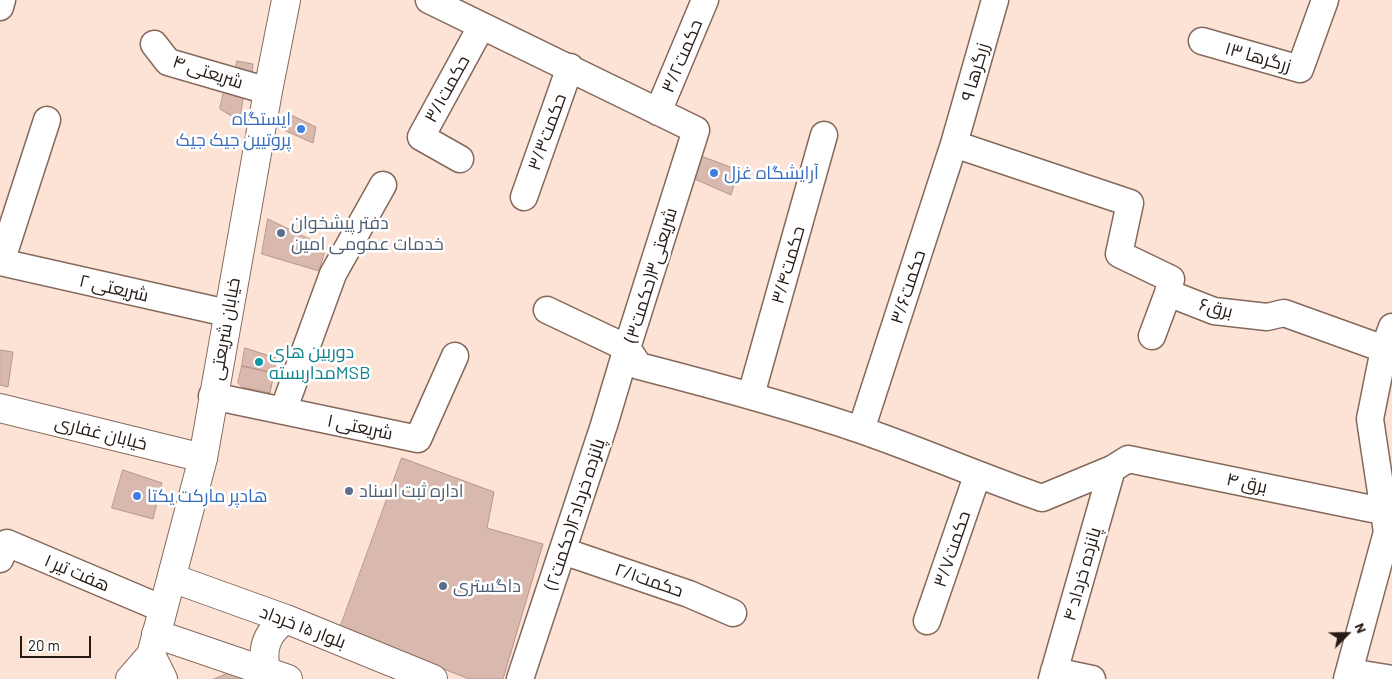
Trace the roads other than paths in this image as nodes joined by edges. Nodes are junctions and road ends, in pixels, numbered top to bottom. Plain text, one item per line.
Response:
1 (2, 0) edge
2 (286, 0) edge
3 (429, 0) edge
4 (705, 0) edge
5 (995, 0) edge
6 (1325, 0) edge
7 (0, 7) edge
8 (481, 27) junction
9 (1202, 41) dead end
10 (154, 44) dead end
11 (570, 67) junction
12 (268, 91) junction
13 (658, 112) junction
14 (47, 120) dead end
15 (824, 135) dead end
16 (954, 144) junction
17 (460, 159) dead end
18 (384, 185) dead end
19 (524, 197) dead end
20 (0, 262) edge
21 (1168, 293) junction
22 (547, 310) dead end
23 (227, 314) junction
24 (1152, 336) dead end
25 (1388, 338) edge
26 (627, 348) junction
27 (455, 356) dead end
28 (751, 395) junction
29 (212, 396) junction
30 (0, 408) edge
31 (283, 411) junction
32 (1381, 419) edge
33 (861, 430) junction
34 (203, 458) junction
35 (1112, 468) junction
36 (977, 476) junction
37 (1388, 512) edge
38 (563, 551) junction
39 (0, 559) edge
40 (172, 578) junction
41 (733, 613) dead end
42 (286, 619) junction
43 (927, 622) dead end
44 (158, 645) edge
45 (277, 674) edge
46 (1053, 675) edge
47 (1348, 675) edge
48 (130, 679) edge
49 (433, 679) edge
50 (520, 679) edge
51 (1092, 679) edge
52 (1392, 679) edge

1 - 7 street
2 - 12 main road, خیابان شریعتی
3 - 8 street, شریعتی۳(حکمت۳)
4 - 13 street, حکمت۳/۲
5 - 16 street, زرگرها ۹
6 - 9 street, زرگرها ۱۳
8 - 11 street, شریعتی۳(حکمت۳)
8 - 17 street, حکمت۳/۱
10 - 12 street, شریعتی ۴
11 - 13 street, شریعتی۳(حکمت۳)
11 - 19 street, حکمت۳/۳
12 - 23 main road, خیابان شریعتی
13 - 26 street, شریعتی۳(حکمت۳)
14 - 20 street
15 - 28 street, حکمت۳/۴
16 - 21 street
16 - 33 street, حکمت۳/۶
18 - 31 street
20 - 23 street, شریعتی ۲
21 - 24 street
21 - 25 street, برق۶
22 - 26 street
23 - 29 main road, خیابان شریعتی
25 - 32 street
26 - 28 street, شریعتی۳(حکمت۳)
26 - 38 street, پانزده خرداد۲(حکمت۲)
27 - 31 street, شریعتی ۱
28 - 33 street, شریعتی۳(حکمت۳)
29 - 31 street, شریعتی ۱
29 - 34 main road, خیابان شریعتی
30 - 34 main road, خیابان غفاری
32 - 37 street
33 - 36 street, شریعتی۳(حکمت۳)
34 - 40 main road, خیابان شریعتی
35 - 36 street, شریعتی۳(حکمت۳)
35 - 37 street, برق ۴
35 - 46 street, پانزده خرداد ۴
36 - 43 street, حکمت۳/۷
37 - 47 street
38 - 41 street, حکمت۲/۱
38 - 50 street, پانزده خرداد۲(حکمت۲)
39 - 44 street, هفت تیر ۱
40 - 42 main road, بلوار ۱۵ خرداد
40 - 44 main road, خیابان شریعتی
42 - 45 main road
42 - 49 main road, بلوار ۱۵ خرداد
44 - 45 main road
44 - 48 main road
46 - 51 street
47 - 52 street

